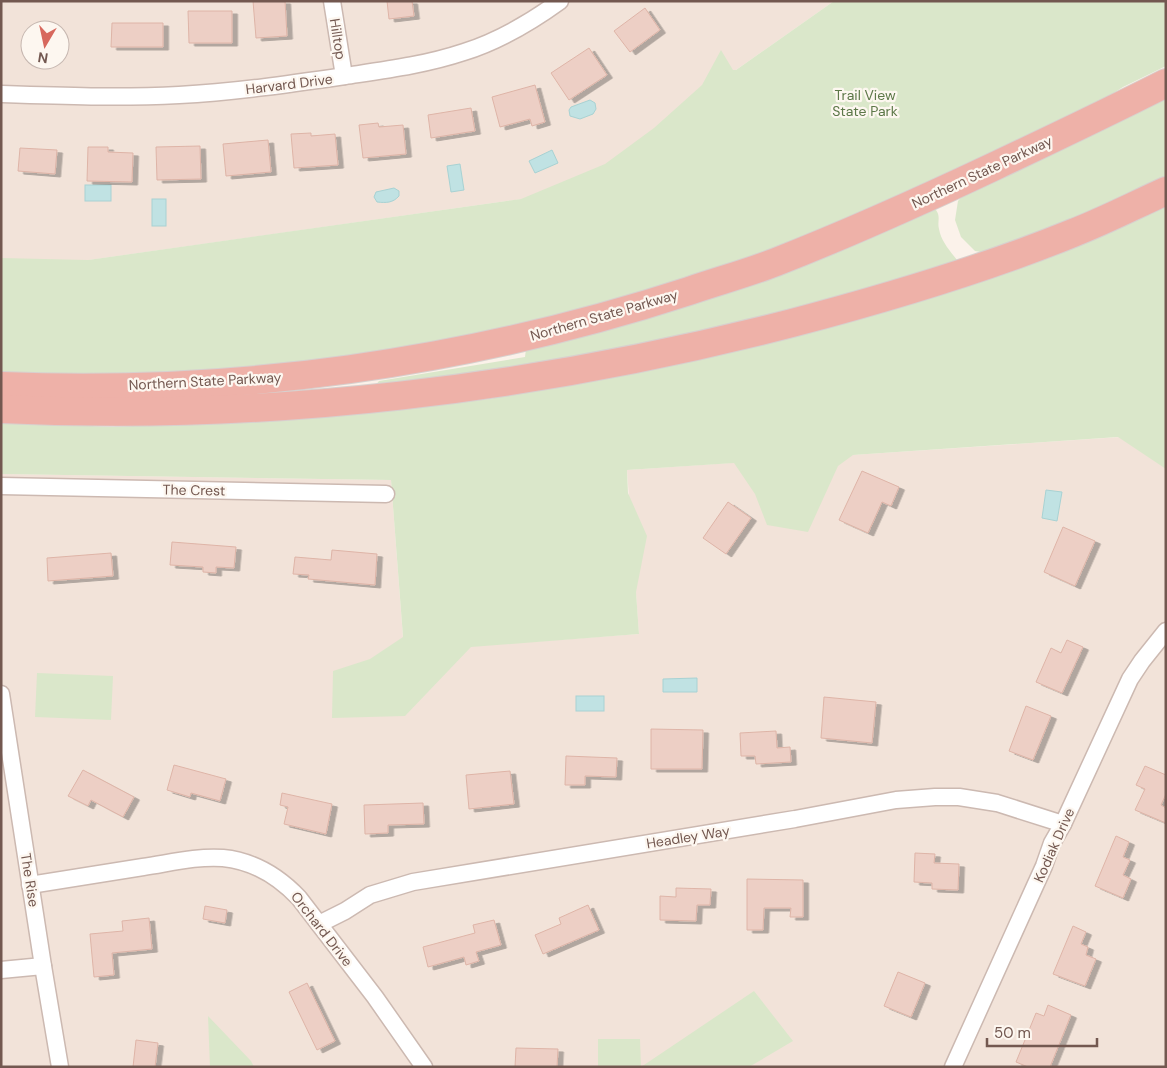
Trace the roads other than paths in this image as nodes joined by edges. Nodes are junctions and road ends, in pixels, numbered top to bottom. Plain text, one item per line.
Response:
1 (332, 1) edge
2 (560, 1) edge
3 (344, 76) junction
4 (1166, 83) edge
5 (1, 94) edge
6 (1166, 191) edge
7 (1, 386) edge
8 (1, 409) edge
9 (1, 486) edge
10 (386, 494) dead end
11 (1166, 631) edge
12 (1, 694) edge
13 (1063, 824) junction
14 (30, 885) junction
15 (319, 924) junction
16 (43, 966) junction
17 (1, 970) edge
18 (60, 1067) edge
19 (424, 1067) edge
20 (953, 1067) edge

1 - 3 street, Hilltop
2 - 3 street, Harvard Drive
3 - 5 street, Harvard Drive
4 - 7 highway, Northern State Parkway
6 - 8 highway, Northern State Parkway
9 - 10 street, The Crest
11 - 13 street, Kodiak Drive
12 - 14 street, The Rise
13 - 15 street, Headley Way
13 - 20 street, Kodiak Drive
14 - 15 street, Orchard Drive
14 - 16 street, The Rise
15 - 19 street, Orchard Drive
16 - 17 street
16 - 18 street, The Rise

